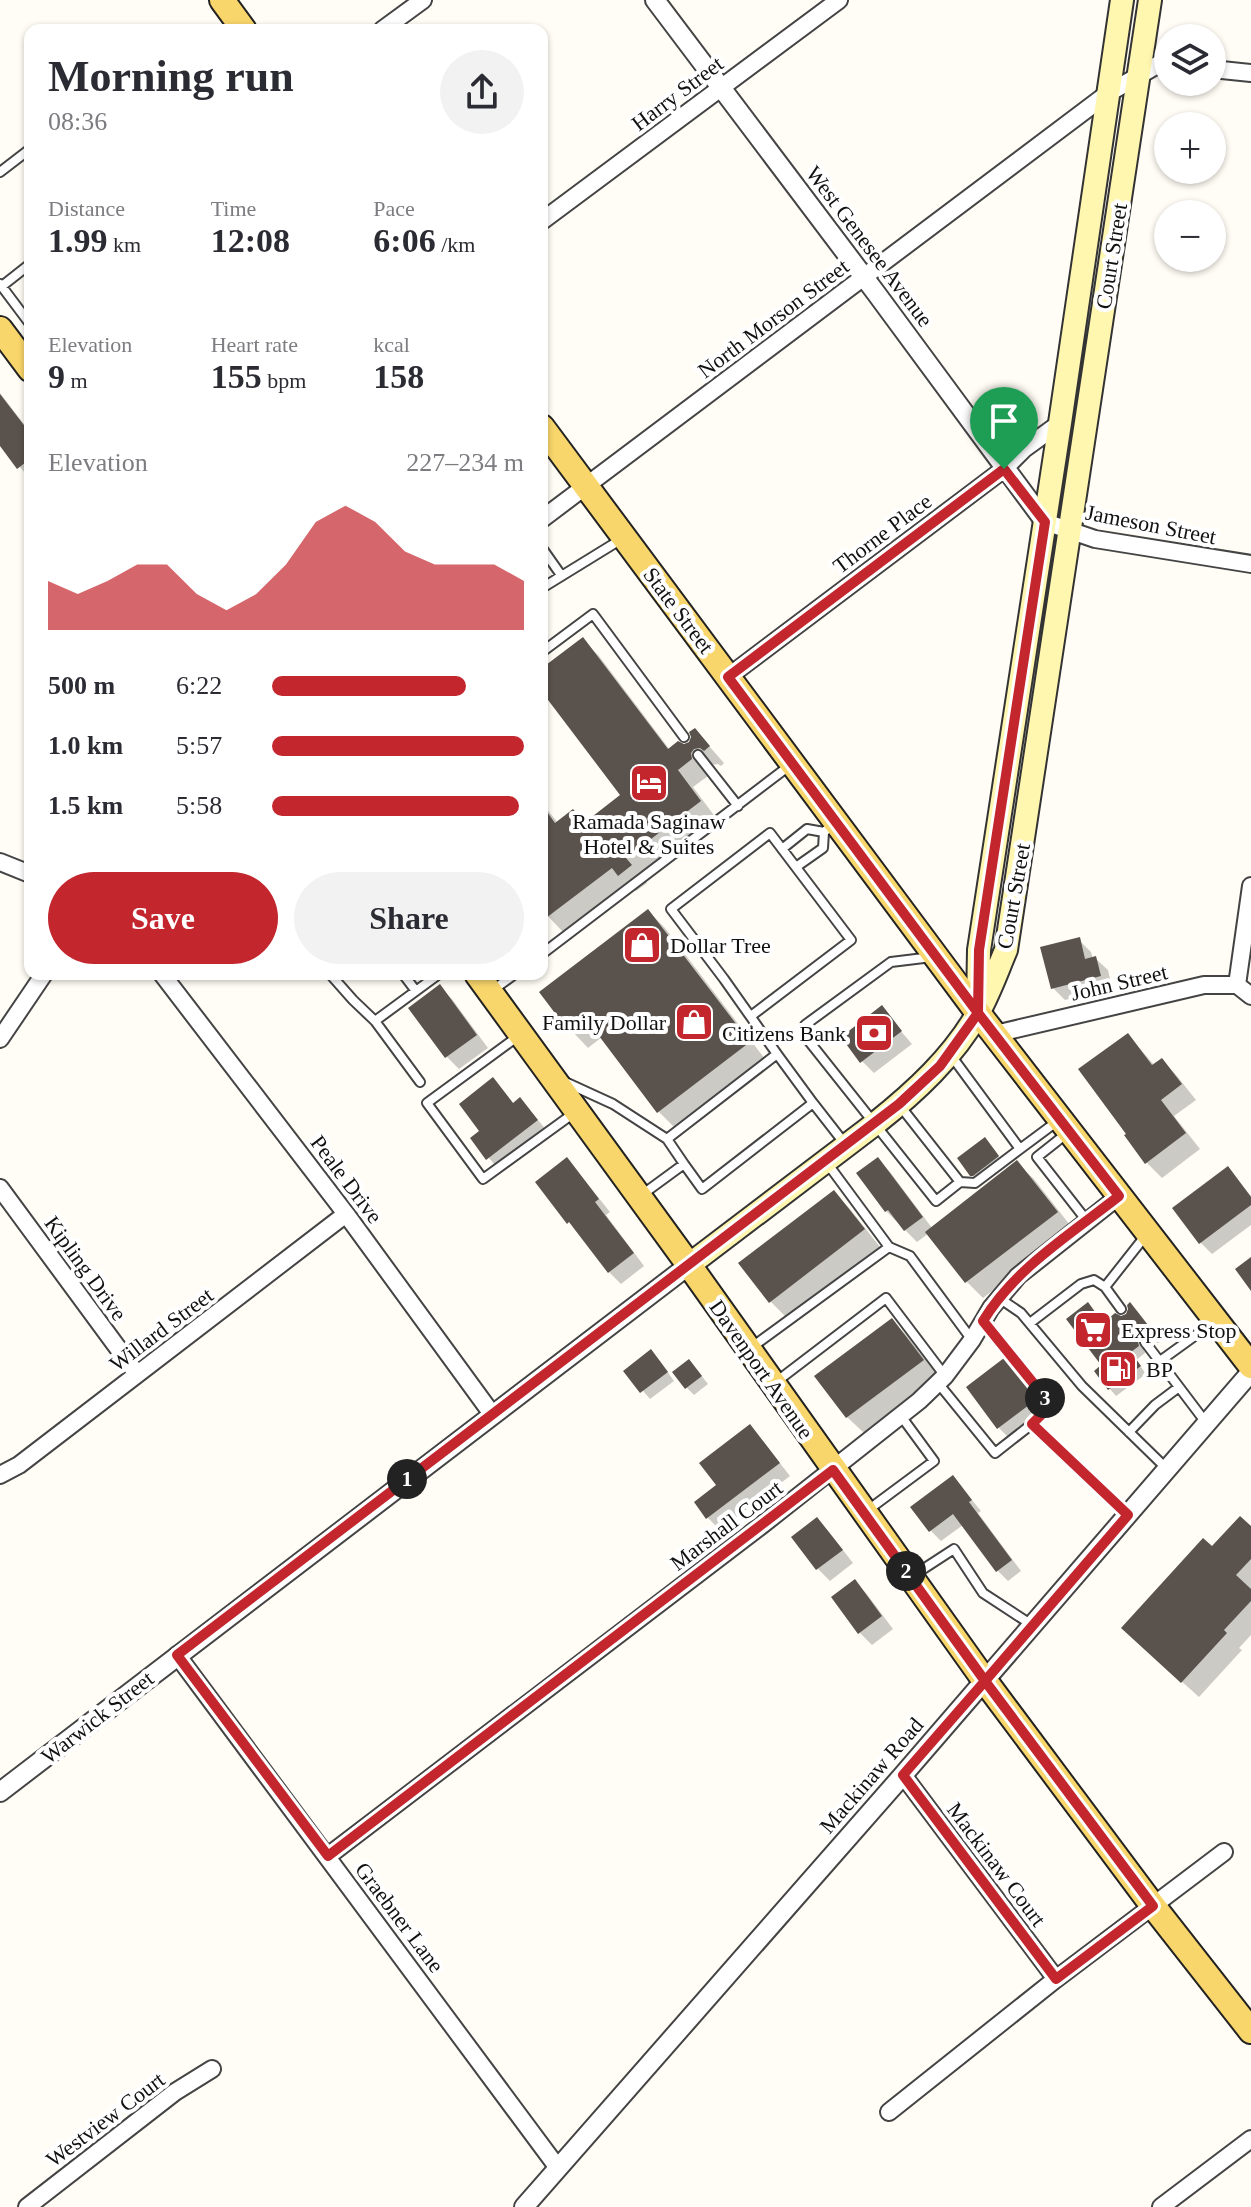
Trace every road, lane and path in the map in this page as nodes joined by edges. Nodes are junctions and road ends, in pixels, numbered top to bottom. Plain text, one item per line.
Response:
1 (222, 0) edge
2 (423, 0) edge
3 (655, 0) edge
4 (839, 0) edge
5 (1122, 0) edge
6 (1150, 0) edge
7 (240, 24) edge
8 (390, 24) edge
9 (1154, 66) edge
10 (1226, 70) edge
11 (1251, 73) edge
12 (1138, 74) junction
13 (721, 88) junction
14 (1107, 94) junction
15 (24, 154) edge
16 (0, 172) edge
17 (548, 217) edge
18 (24, 268) edge
19 (865, 278) junction
20 (1, 285) edge
21 (24, 316) edge
22 (2, 335) edge
23 (24, 362) edge
24 (1060, 423) junction
25 (548, 435) edge
26 (1004, 469) junction
27 (586, 485) junction
28 (548, 514) edge
29 (1045, 522) junction
30 (1070, 530) junction
31 (624, 537) junction
32 (548, 557) edge
33 (1251, 564) edge
34 (561, 575) junction
35 (548, 584) edge
36 (548, 648) edge
37 (728, 677) junction
38 (684, 737) dead end
39 (698, 755) dead end
40 (793, 763) junction
41 (738, 806) junction
42 (830, 827) junction
43 (782, 849) junction
44 (0, 862) edge
45 (796, 867) junction
46 (24, 872) edge
47 (1251, 886) edge
48 (548, 949) edge
49 (937, 957) junction
50 (40, 980) edge
51 (167, 980) edge
52 (335, 980) edge
53 (408, 980) edge
54 (431, 980) edge
55 (484, 983) edge
56 (1237, 985) junction
57 (416, 991) junction
58 (1251, 996) edge
59 (978, 1013) junction
60 (751, 1016) junction
61 (375, 1021) junction
62 (521, 1034) junction
63 (995, 1034) junction
64 (0, 1039) edge
65 (949, 1053) junction
66 (777, 1054) junction
67 (550, 1074) junction
68 (420, 1082) dead end
69 (813, 1103) junction
70 (899, 1104) junction
71 (577, 1111) junction
72 (876, 1123) junction
73 (1065, 1125) junction
74 (667, 1139) junction
75 (846, 1145) junction
76 (1020, 1149) junction
77 (826, 1161) junction
78 (684, 1164) junction
79 (960, 1182) junction
80 (0, 1188) edge
81 (1119, 1196) junction
82 (639, 1197) junction
83 (346, 1214) junction
84 (1087, 1221) junction
85 (1148, 1233) junction
86 (889, 1247) junction
87 (689, 1265) junction
88 (1105, 1287) junction
89 (999, 1298) junction
90 (1121, 1309) dead end
91 (983, 1321) junction
92 (1216, 1321) junction
93 (1030, 1323) junction
94 (972, 1340) junction
95 (1145, 1342) dead end
96 (748, 1350) junction
97 (1160, 1361) junction
98 (1251, 1366) edge
99 (1251, 1372) edge
100 (137, 1374) junction
101 (942, 1379) junction
102 (772, 1384) junction
103 (1179, 1387) junction
104 (492, 1414) junction
105 (901, 1416) junction
106 (1032, 1424) junction
107 (1207, 1424) junction
108 (1129, 1432) junction
109 (1167, 1469) junction
110 (833, 1470) junction
111 (0, 1475) edge
112 (864, 1513) junction
113 (1128, 1515) junction
114 (911, 1578) junction
115 (1032, 1626) junction
116 (177, 1655) junction
117 (985, 1681) junction
118 (903, 1775) junction
119 (0, 1792) edge
120 (1224, 1852) dead end
121 (328, 1856) junction
122 (1153, 1906) junction
123 (1056, 1979) junction
124 (1251, 2031) edge
125 (212, 2069) dead end
126 (889, 2112) dead end
127 (1251, 2139) edge
128 (558, 2168) junction
129 (27, 2207) edge
130 (524, 2207) edge
131 (1161, 2207) edge

1 - 7 main road
2 - 8 street
3 - 13 street, West Genesee Avenue
4 - 13 street, Harry Street
5 - 14 main road, Court Street
6 - 12 main road, Court Street
9 - 12 street, North Morson Street
10 - 11 street
12 - 14 street, North Morson Street
12 - 30 main road, Court Street
13 - 17 street, Harry Street
13 - 19 street, West Genesee Avenue
14 - 19 street, North Morson Street
14 - 24 main road, Court Street
15 - 16 lane
18 - 20 lane
19 - 26 street, West Genesee Avenue
19 - 27 street, North Morson Street
20 - 21 lane
22 - 23 main road
24 - 26 street, Thorne Place
24 - 29 main road, Court Street
25 - 27 main road, State Street
26 - 29 street, West Genesee Avenue
26 - 37 street, Thorne Place
27 - 28 street, North Morson Street
27 - 31 main road, State Street
29 - 30 street, Jameson Street
29 - 59 main road, Court Street
30 - 33 street, Jameson Street
30 - 59 main road, Court Street
31 - 34 lane
31 - 37 main road, State Street
32 - 34 lane
34 - 35 lane
36 - 38 lane
37 - 40 main road, State Street
39 - 41 lane
40 - 41 lane
40 - 42 main road, State Street
41 - 48 lane
42 - 43 lane
42 - 45 lane
42 - 49 main road, State Street
43 - 45 lane
43 - 60 lane
44 - 46 street
45 - 60 lane
47 - 56 street
49 - 59 main road, State Street
49 - 72 lane
50 - 64 street
51 - 83 street, Peale Drive
52 - 61 lane
53 - 57 lane
54 - 57 lane
55 - 62 main road, Davenport Avenue
56 - 58 street
56 - 63 street, John Street
57 - 61 lane
59 - 63 main road, State Street
59 - 65 main road, Warwick Street
60 - 66 lane
61 - 68 lane
62 - 67 main road, Davenport Avenue
62 - 71 lane
63 - 73 main road, State Street
65 - 70 main road, Warwick Street
65 - 76 lane
66 - 69 lane
66 - 74 lane
67 - 71 main road, Davenport Avenue
67 - 74 lane
69 - 75 lane
69 - 78 lane
70 - 72 main road, Warwick Street
70 - 79 lane
71 - 82 main road, Davenport Avenue
72 - 75 main road, Warwick Street
72 - 79 lane
73 - 76 lane
73 - 81 main road, State Street
73 - 84 lane
74 - 78 lane
75 - 77 main road, Warwick Street
76 - 79 lane
77 - 86 lane
77 - 87 main road, Warwick Street
78 - 82 lane
80 - 100 street, Kipling Drive
81 - 84 street, Marshall Court
81 - 85 main road, State Street
82 - 87 main road, Davenport Avenue
83 - 100 street, Willard Street
83 - 104 street, Peale Drive
84 - 89 street, Marshall Court
85 - 88 lane
85 - 92 main road, State Street
86 - 94 lane
86 - 96 lane
87 - 96 main road, Davenport Avenue
87 - 104 street, Warwick Street
88 - 90 lane
88 - 93 lane
89 - 91 street, Marshall Court
89 - 93 lane
91 - 94 street, Marshall Court
91 - 106 lane
92 - 97 lane
92 - 98 main road, State Street
93 - 108 lane
94 - 101 street, Marshall Court
95 - 97 lane
96 - 102 main road, Davenport Avenue
97 - 103 lane
99 - 107 street, Mackinaw Road
100 - 111 street, Willard Street
101 - 102 lane
101 - 105 street, Marshall Court
101 - 106 lane
102 - 110 main road, Davenport Avenue
103 - 107 lane
103 - 108 lane
104 - 116 street, Warwick Street
105 - 110 street, Marshall Court
105 - 112 lane
106 - 113 lane
107 - 109 street, Mackinaw Road
108 - 109 lane
109 - 113 street, Mackinaw Road
110 - 112 main road, Davenport Avenue
110 - 121 street, Marshall Court
112 - 114 main road, Davenport Avenue
113 - 115 street, Mackinaw Road
114 - 115 lane
114 - 117 main road, Davenport Avenue
115 - 117 street, Mackinaw Road
116 - 119 street, Warwick Street
116 - 121 street, Graebner Lane
117 - 118 street, Mackinaw Road
117 - 122 main road, Davenport Avenue
118 - 123 street, Mackinaw Court
118 - 128 street, Mackinaw Road
120 - 122 street
121 - 128 street, Graebner Lane
122 - 123 street
122 - 124 main road, Davenport Avenue
123 - 126 street
125 - 129 street, Westview Court
127 - 131 street
128 - 130 street, Mackinaw Road

